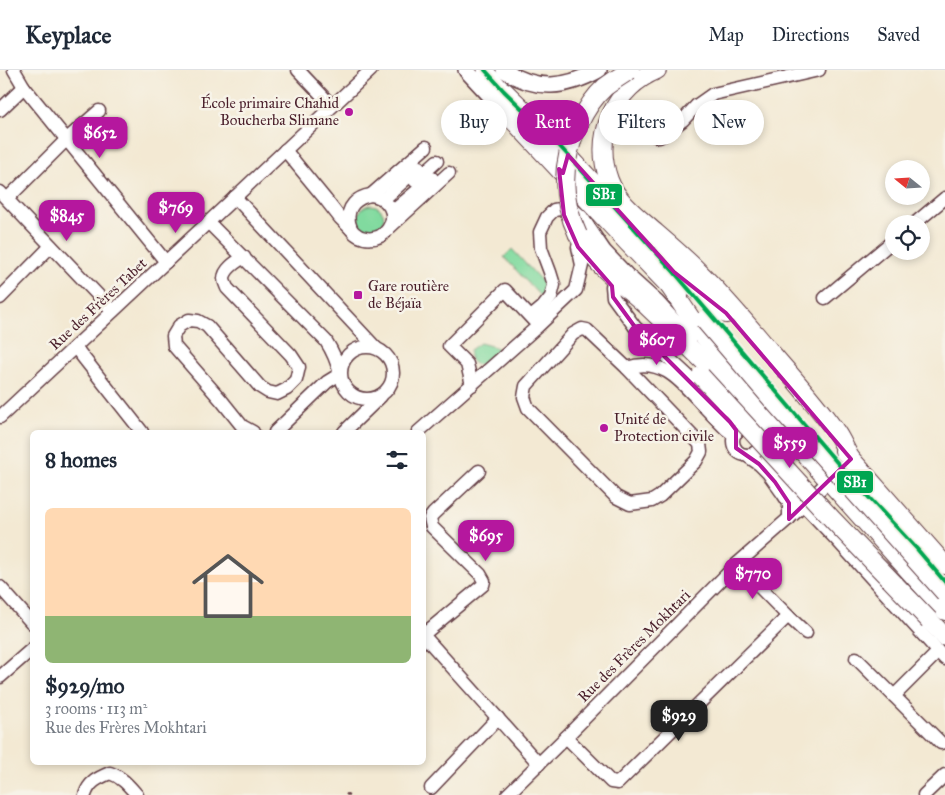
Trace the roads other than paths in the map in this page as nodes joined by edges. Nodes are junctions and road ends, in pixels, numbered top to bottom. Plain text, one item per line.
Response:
1 (14, 70) edge
2 (298, 70) edge
3 (371, 70) edge
4 (466, 70) edge
5 (485, 70) edge
6 (504, 70) edge
7 (599, 70) edge
8 (619, 70) edge
9 (630, 70) edge
10 (657, 70) edge
11 (819, 70) edge
12 (24, 87) junction
13 (499, 95) junction
14 (332, 106) junction
15 (0, 110) edge
16 (99, 111) dead end
17 (684, 119) edge
18 (66, 139) junction
19 (286, 150) junction
20 (438, 161) junction
21 (3, 195) edge
22 (370, 195) junction
23 (236, 197) junction
24 (945, 198) edge
25 (326, 200) junction
26 (356, 200) junction
27 (388, 205) junction
28 (925, 215) edge
29 (208, 222) junction
30 (390, 227) junction
31 (352, 230) junction
32 (578, 241) junction
33 (52, 246) junction
34 (885, 248) edge
35 (244, 257) junction
36 (166, 262) junction
37 (672, 279) junction
38 (612, 286) junction
39 (0, 298) edge
40 (825, 298) dead end
41 (113, 311) junction
42 (708, 318) junction
43 (534, 322) junction
44 (75, 347) junction
45 (376, 348) junction
46 (630, 372) junction
47 (340, 374) junction
48 (720, 378) junction
49 (472, 385) junction
50 (383, 394) junction
51 (0, 418) edge
52 (140, 430) edge
53 (249, 430) edge
54 (277, 430) edge
55 (346, 430) edge
56 (420, 430) edge
57 (735, 437) junction
58 (761, 440) junction
59 (746, 455) junction
60 (851, 459) junction
61 (478, 471) dead end
62 (828, 480) junction
63 (804, 505) junction
64 (789, 519) junction
65 (737, 564) junction
66 (945, 565) edge
67 (945, 582) edge
68 (0, 588) edge
69 (945, 593) edge
70 (945, 611) edge
71 (788, 616) junction
72 (30, 622) edge
73 (426, 633) edge
74 (806, 633) dead end
75 (426, 637) edge
76 (943, 649) edge
77 (30, 650) edge
78 (856, 658) dead end
79 (0, 677) edge
80 (894, 696) junction
81 (498, 718) junction
82 (566, 737) junction
83 (941, 743) dead end
84 (539, 764) junction
85 (945, 775) edge
86 (431, 788) dead end
87 (85, 795) edge
88 (137, 795) edge
89 (507, 795) edge
90 (924, 795) edge

1 - 12 street
2 - 14 street
3 - 14 street, Rue des Frères Tabet
4 - 13 main road
5 - 13 main road
6 - 7 main road
8 - 32 highway
9 - 32 highway, bridge
10 - 60 highway
11 - 17 street
12 - 15 street
12 - 18 street
13 - 37 highway
14 - 19 street, Rue des Frères Tabet
16 - 18 street
18 - 21 street
18 - 36 street
19 - 23 street, Rue des Frères Tabet
19 - 25 street
20 - 22 street
20 - 27 street
20 - 27 street
20 - 30 street
21 - 33 street
22 - 26 street
22 - 27 street
23 - 29 street, Rue des Frères Tabet
23 - 45 street
24 - 28 street
25 - 26 street
25 - 31 street
26 - 31 street
27 - 30 street
29 - 35 street
29 - 36 street, Rue des Frères Tabet
30 - 31 street
32 - 38 highway
32 - 43 street
32 - 48 highway
33 - 39 street
33 - 41 street
34 - 40 street
35 - 47 street
35 - 53 street
36 - 41 street, Rue des Frères Tabet
37 - 42 highway
37 - 60 highway
37 - 62 highway
38 - 57 street
38 - 76 highway, bridge
41 - 44 street, Rue des Frères Tabet
42 - 67 highway
42 - 69 highway, bridge
43 - 48 street
43 - 49 street
43 - 49 street
44 - 51 street, Rue des Frères Tabet
44 - 52 street
45 - 47 street
45 - 50 street
46 - 46 street
46 - 57 street
47 - 50 street
47 - 54 street
48 - 58 highway
49 - 56 street
50 - 55 street
57 - 58 street
57 - 59 street
58 - 59 street
58 - 63 street
59 - 64 street
60 - 62 street, Rue des Frères Mokhtari
60 - 66 highway
61 - 73 street
62 - 63 street, Rue des Frères Mokhtari
62 - 70 highway
63 - 64 street, Rue des Frères Mokhtari
63 - 76 street
64 - 65 street, Rue des Frères Mokhtari
65 - 71 street
65 - 82 street, Rue des Frères Mokhtari
68 - 72 street
71 - 74 street
71 - 82 street
75 - 81 street
76 - 80 street
77 - 79 street
78 - 80 street
80 - 83 street
81 - 84 street
81 - 86 street
82 - 84 street, Rue des Frères Mokhtari
84 - 89 street, Rue des Frères Mokhtari
85 - 90 street
87 - 88 street

